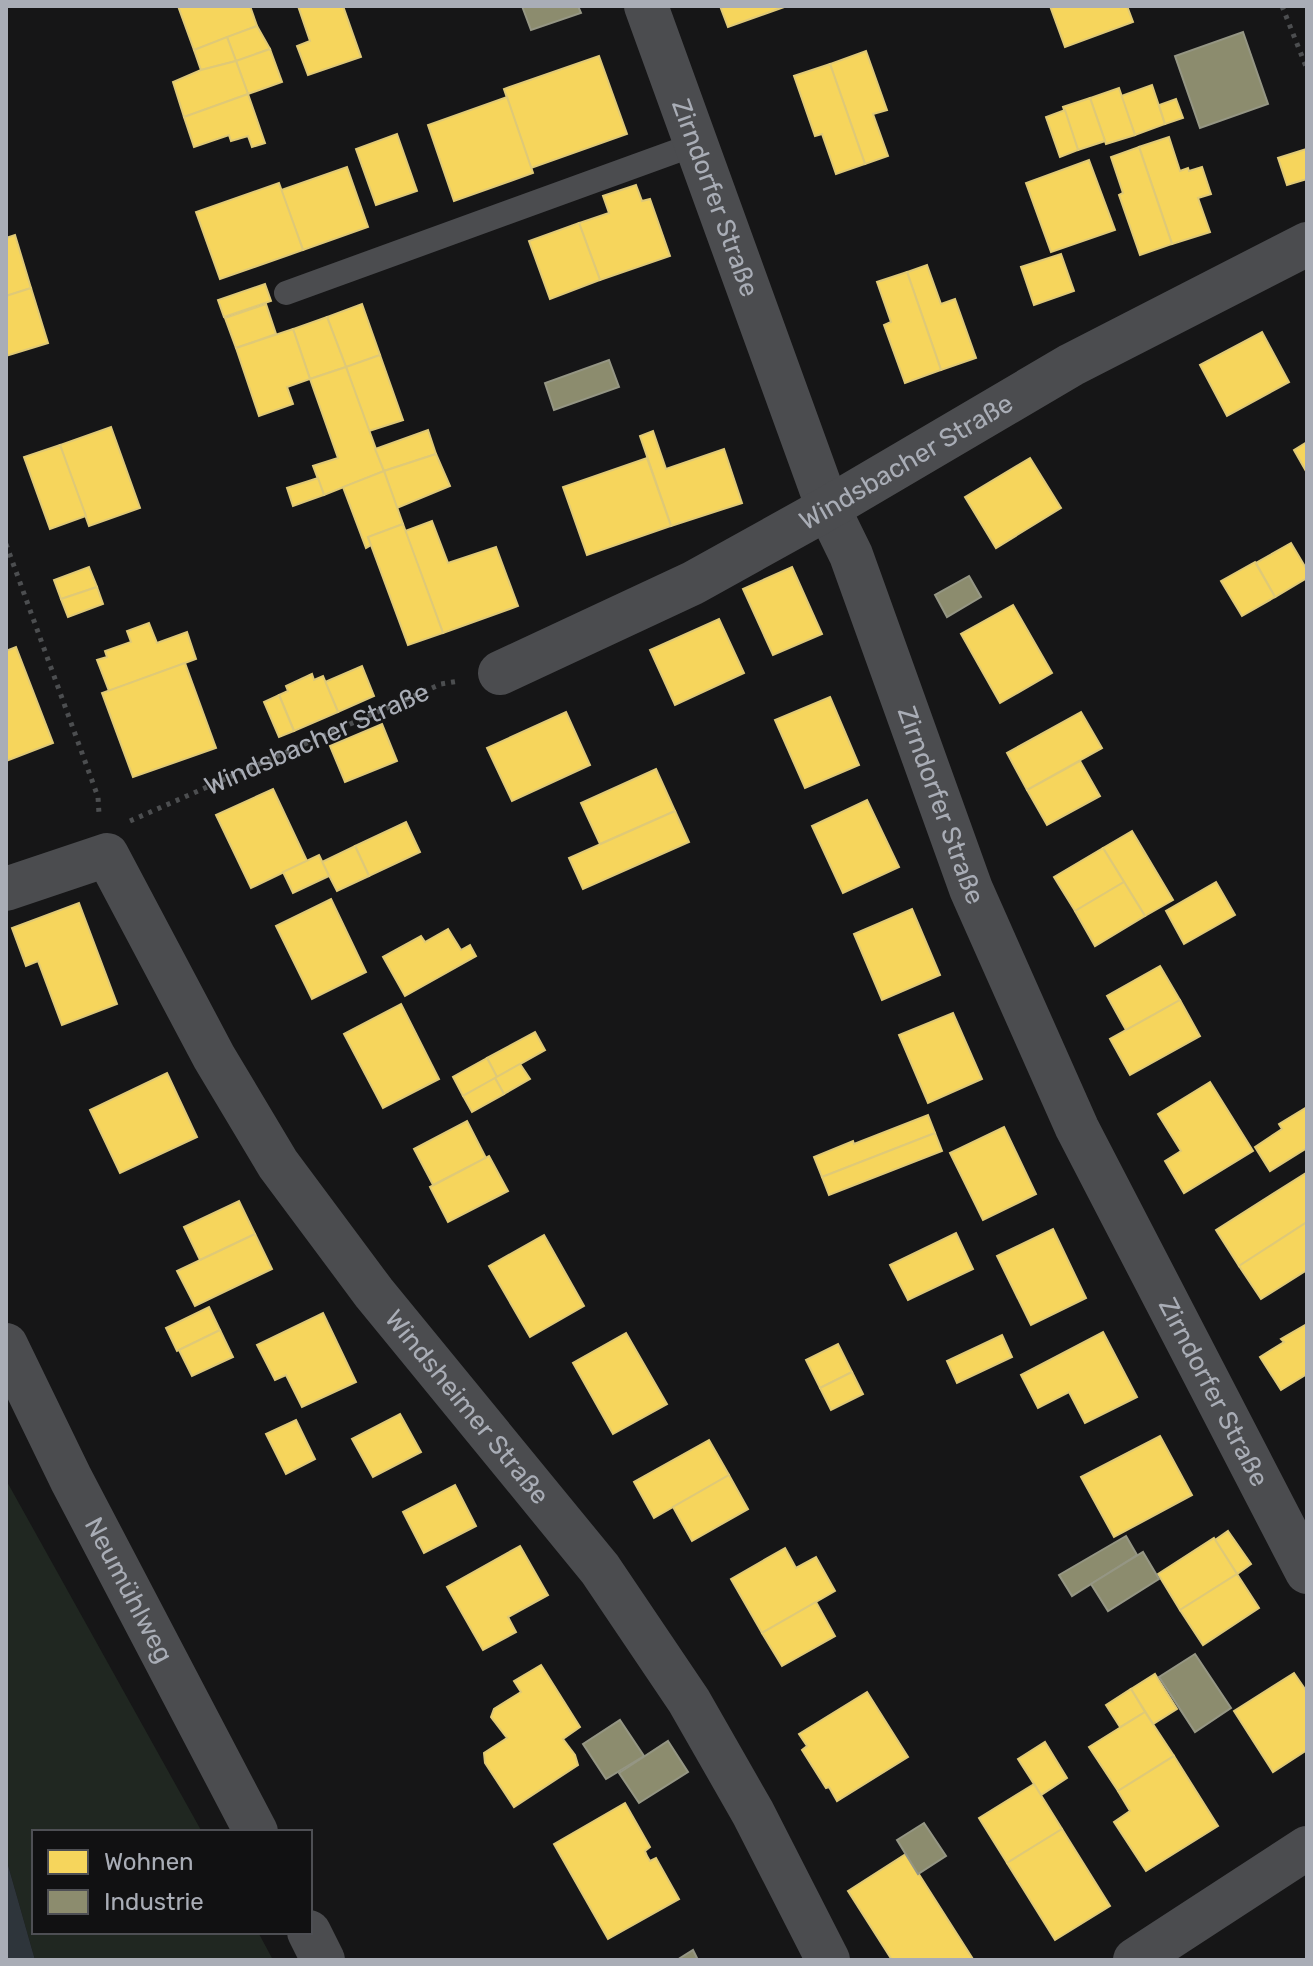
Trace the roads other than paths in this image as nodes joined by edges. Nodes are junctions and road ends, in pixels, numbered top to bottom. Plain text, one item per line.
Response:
1 (646, 6) edge
2 (696, 144) junction
3 (1307, 244) edge
4 (286, 293) dead end
5 (828, 508) junction
6 (500, 673) dead end
7 (6, 889) edge
8 (6, 1345) edge
9 (1307, 1572) edge
10 (255, 1830) edge
11 (1307, 1848) edge
12 (310, 1934) edge
13 (323, 1960) edge
14 (828, 1960) edge
15 (1135, 1960) edge

1 - 2 street, Zirndorfer Straße
2 - 4 lane
2 - 5 street, Zirndorfer Straße
3 - 5 street, Windsbacher Straße
5 - 6 street, Windsbacher Straße
5 - 9 street, Zirndorfer Straße
7 - 14 street, Windsheimer Straße
8 - 10 street, Neumühlweg
11 - 15 street
12 - 13 street

